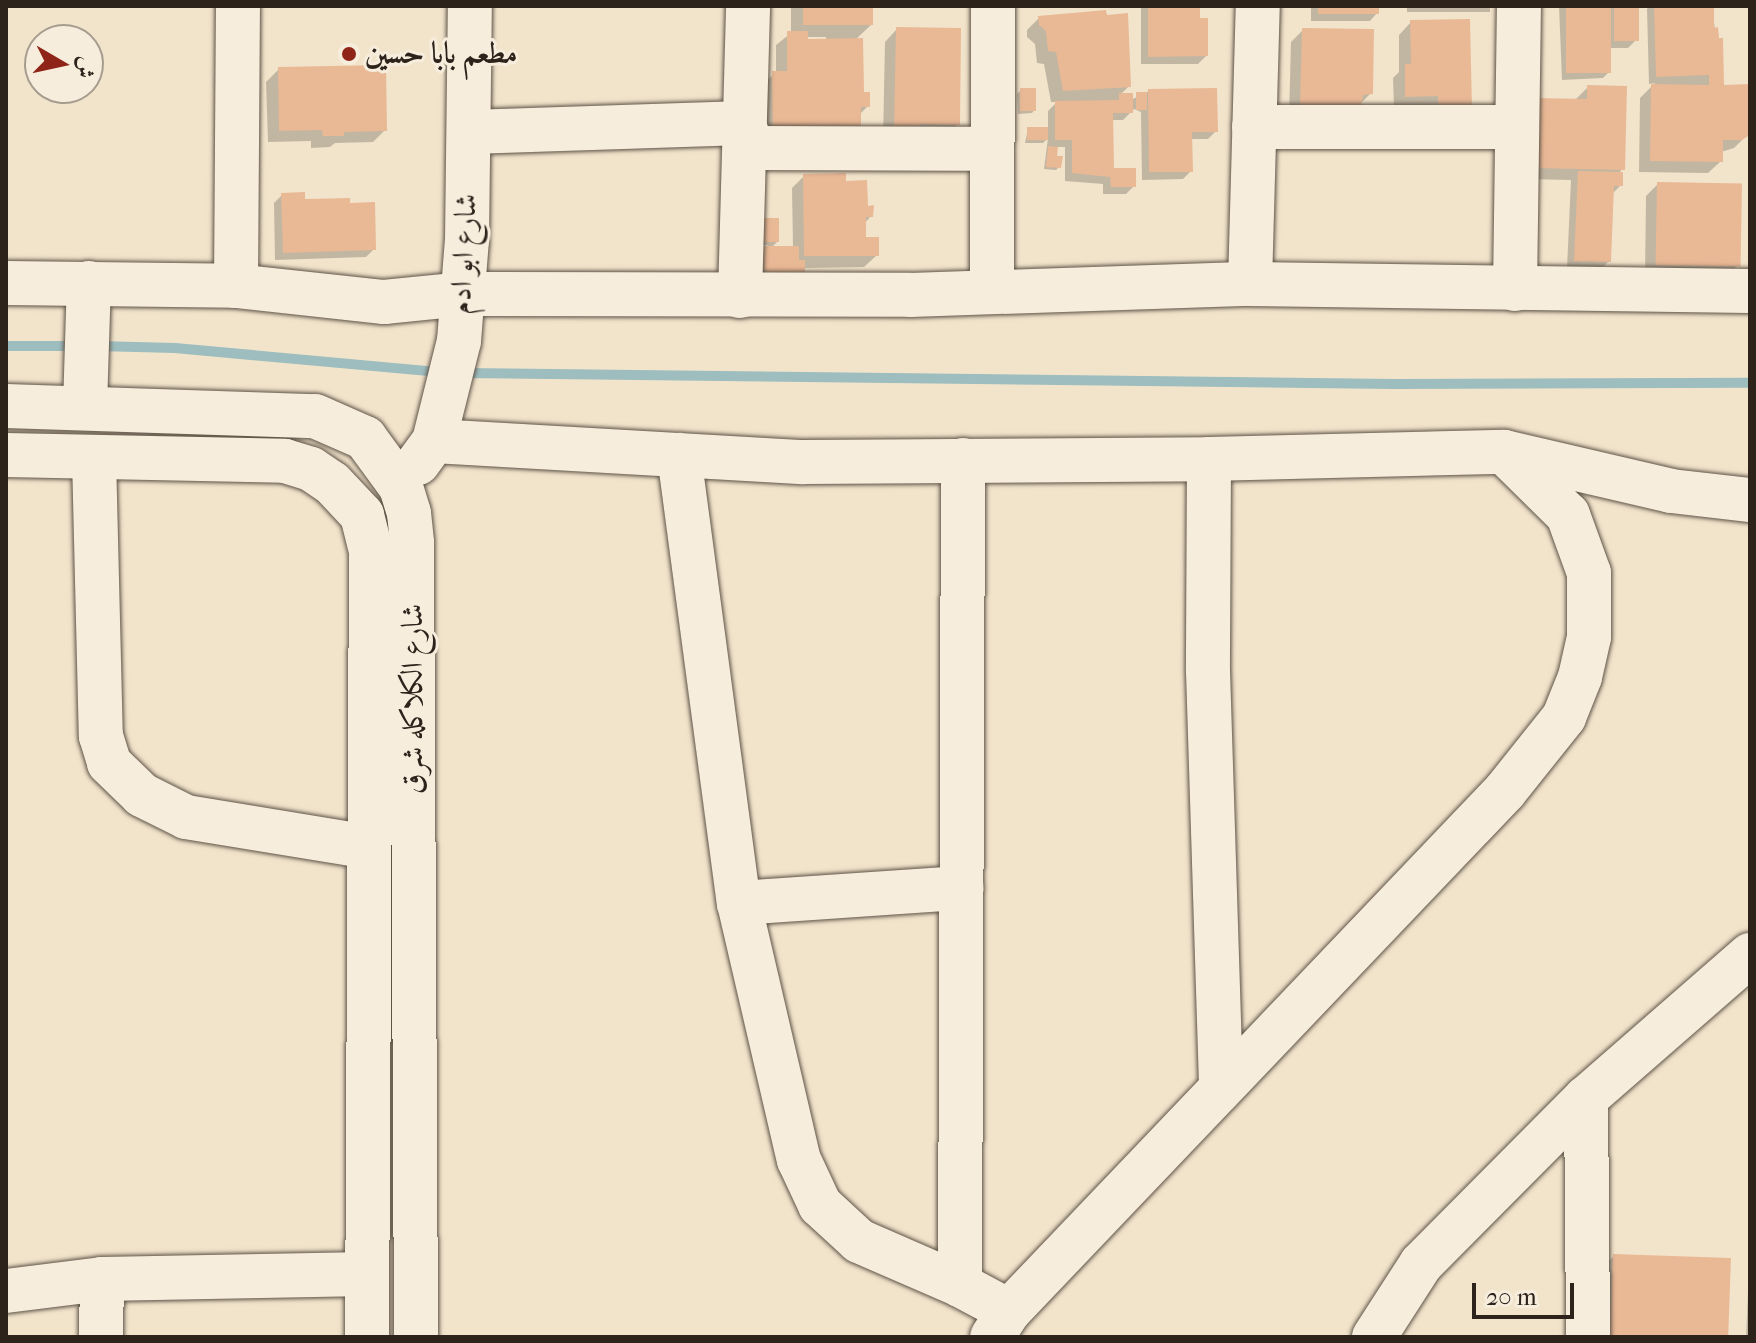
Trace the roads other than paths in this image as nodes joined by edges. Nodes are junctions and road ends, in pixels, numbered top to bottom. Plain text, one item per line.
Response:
1 (238, 6) edge
2 (470, 6) edge
3 (748, 6) edge
4 (993, 6) edge
5 (1258, 6) edge
6 (1519, 6) edge
7 (744, 123) junction
8 (1254, 127) junction
9 (1517, 127) junction
10 (470, 132) junction
11 (991, 149) junction
12 (1750, 282) edge
13 (6, 283) edge
14 (89, 283) junction
15 (1250, 284) junction
16 (236, 286) junction
17 (1515, 289) junction
18 (992, 290) junction
19 (1750, 291) edge
20 (463, 294) junction
21 (740, 296) junction
22 (6, 406) edge
23 (85, 407) junction
24 (434, 441) junction
25 (1504, 452) junction
26 (6, 455) edge
27 (679, 455) junction
28 (94, 457) junction
29 (1209, 459) junction
30 (963, 460) junction
31 (401, 487) junction
32 (1750, 500) edge
33 (362, 515) junction
34 (369, 847) junction
35 (961, 888) junction
36 (739, 903) junction
37 (1750, 955) edge
38 (1221, 1088) junction
39 (1586, 1098) junction
40 (367, 1274) junction
41 (102, 1279) junction
42 (960, 1285) junction
43 (6, 1291) edge
44 (1001, 1324) edge
45 (101, 1337) edge
46 (367, 1337) edge
47 (416, 1337) edge
48 (1374, 1337) edge
49 (1588, 1337) edge

1 - 16 street
2 - 10 street, شارع ابو ادم
3 - 7 street
4 - 11 street
5 - 8 street
6 - 9 street
7 - 10 street
7 - 11 street
7 - 21 street
8 - 9 street
8 - 15 street
9 - 17 street
10 - 20 street, شارع ابو ادم
11 - 18 street
12 - 19 street
13 - 14 street
14 - 16 street
14 - 23 street
15 - 17 street
15 - 18 street
16 - 20 street
17 - 19 street
18 - 21 street
20 - 21 street
20 - 24 street, شارع ابو ادم
22 - 23 street, شارع الكلاكله شرق
23 - 31 street, شارع الكلاكله شرق
24 - 27 street
24 - 31 street, شارع ابو ادم
25 - 29 street
25 - 32 street
25 - 38 street
26 - 28 street
27 - 30 street
27 - 36 street
28 - 33 street
28 - 34 street
29 - 30 street
29 - 38 street
30 - 35 street
31 - 33 street, شارع ابو ادم
31 - 47 street, شارع الكلاكله شرق
33 - 34 street, شارع الكلاكله شرق
34 - 40 street, شارع الكلاكله شرق
35 - 36 street
35 - 42 street
36 - 42 street
37 - 39 street
38 - 44 street
39 - 48 street
39 - 49 street
40 - 41 street
40 - 46 street, شارع الكلاكله شرق
41 - 43 street
41 - 45 street
42 - 44 street

